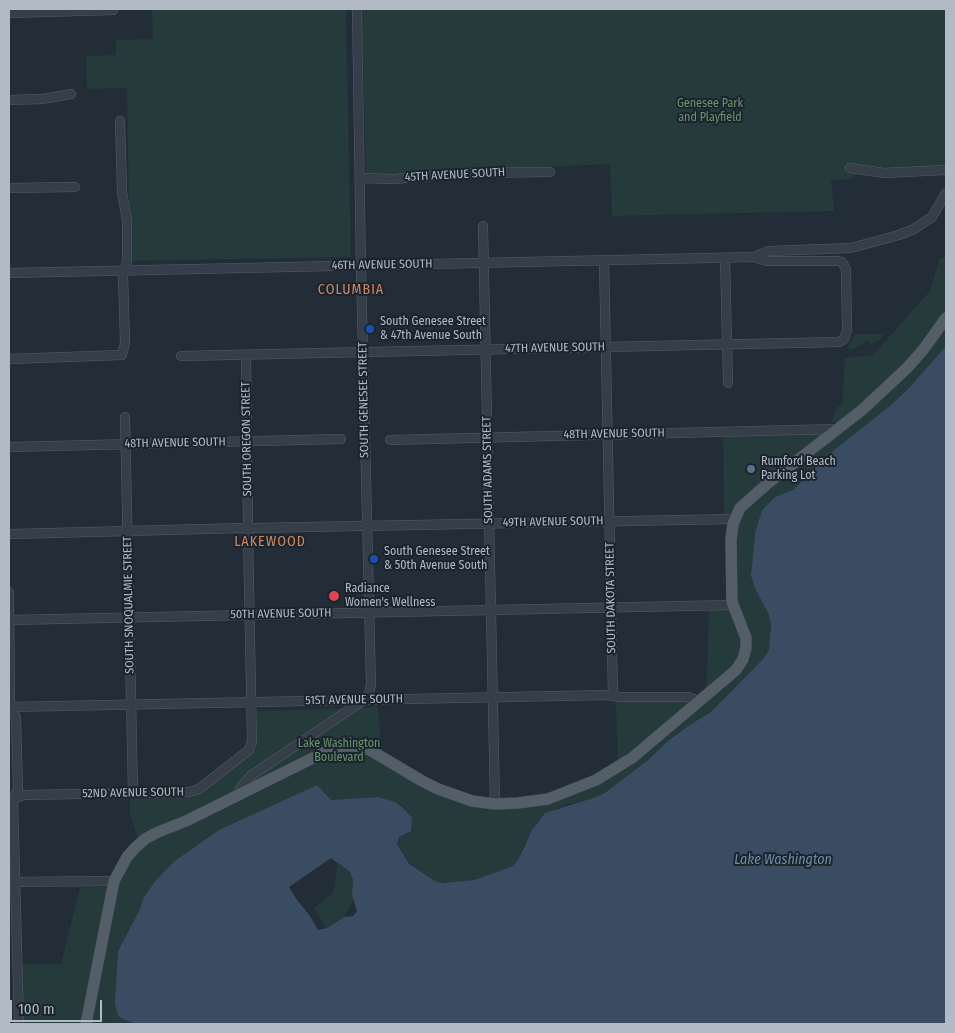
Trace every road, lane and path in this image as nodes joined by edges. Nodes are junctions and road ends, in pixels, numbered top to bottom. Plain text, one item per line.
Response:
1 (358, 9) edge
2 (113, 10) dead end
3 (9, 13) edge
4 (71, 94) dead end
5 (9, 100) edge
6 (120, 121) dead end
7 (850, 168) dead end
8 (946, 170) edge
9 (550, 172) dead end
10 (360, 178) junction
11 (74, 187) dead end
12 (9, 188) edge
13 (946, 193) edge
14 (483, 226) dead end
15 (754, 257) junction
16 (725, 258) junction
17 (604, 260) junction
18 (483, 263) junction
19 (360, 265) junction
20 (123, 271) junction
21 (9, 273) edge
22 (946, 318) edge
23 (839, 342) joint
24 (727, 344) junction
25 (606, 347) junction
26 (485, 350) junction
27 (362, 352) junction
28 (246, 355) junction
29 (181, 356) dead end
30 (9, 359) edge
31 (728, 383) dead end
32 (125, 417) dead end
33 (838, 429) junction
34 (608, 434) junction
35 (487, 437) junction
36 (341, 439) dead end
37 (390, 440) dead end
38 (247, 441) junction
39 (126, 444) junction
40 (9, 447) edge
41 (734, 519) junction
42 (610, 521) junction
43 (489, 524) junction
44 (367, 527) junction
45 (248, 528) junction
46 (128, 531) junction
47 (10, 534) edge
48 (9, 592) edge
49 (732, 605) junction
50 (612, 608) junction
51 (490, 611) junction
52 (369, 613) junction
53 (250, 614) junction
54 (130, 617) junction
55 (9, 620) edge
56 (613, 695) junction
57 (492, 698) junction
58 (364, 700) junction
59 (698, 701) junction
60 (252, 702) junction
61 (131, 705) junction
62 (9, 709) edge
63 (246, 753) joint
64 (133, 793) junction
65 (238, 794) junction
66 (11, 800) edge
67 (496, 804) junction
68 (114, 881) junction
69 (12, 882) edge
70 (13, 969) edge
71 (19, 1024) edge
72 (86, 1024) edge

1 - 10 street, SOUTH GENESEE STREET
2 - 3 street
4 - 5 street
6 - 20 street
7 - 8 street
9 - 10 street, 45TH AVENUE SOUTH
10 - 19 street, SOUTH GENESEE STREET
11 - 12 street
13 - 15 street, 46TH AVENUE SOUTH
14 - 18 street, SOUTH ADAMS STREET
15 - 16 street, 46TH AVENUE SOUTH
15 - 23 street, 46TH AVENUE SOUTH
16 - 17 street, 46TH AVENUE SOUTH
16 - 24 street
17 - 18 street, 46TH AVENUE SOUTH
17 - 25 street, SOUTH DAKOTA STREET
18 - 19 street, 46TH AVENUE SOUTH
18 - 26 street, SOUTH ADAMS STREET
19 - 20 street, 46TH AVENUE SOUTH
19 - 27 street, SOUTH GENESEE STREET
20 - 21 street, 46TH AVENUE SOUTH
20 - 30 street
22 - 33 main road
23 - 24 street, 47TH AVENUE SOUTH
24 - 25 street, 47TH AVENUE SOUTH
24 - 31 street
25 - 26 street, 47TH AVENUE SOUTH
25 - 34 street, SOUTH DAKOTA STREET
26 - 27 street, 47TH AVENUE SOUTH
26 - 35 street, SOUTH ADAMS STREET
27 - 28 street, 47TH AVENUE SOUTH
27 - 44 street, SOUTH GENESEE STREET
28 - 29 street, 47TH AVENUE SOUTH
28 - 38 street, SOUTH OREGON STREET
32 - 39 street, SOUTH SNOQUALMIE STREET
33 - 34 street, 48TH AVENUE SOUTH
33 - 41 main road
34 - 35 street, 48TH AVENUE SOUTH
34 - 42 street, SOUTH DAKOTA STREET
35 - 37 street, 48TH AVENUE SOUTH
35 - 43 street, SOUTH ADAMS STREET
36 - 38 street, 48TH AVENUE SOUTH
38 - 39 street, 48TH AVENUE SOUTH
38 - 45 street, SOUTH OREGON STREET
39 - 40 street, 48TH AVENUE SOUTH
39 - 46 street, SOUTH SNOQUALMIE STREET
41 - 42 street, 49TH AVENUE SOUTH
41 - 49 main road
42 - 43 street, 49TH AVENUE SOUTH
42 - 50 street, SOUTH DAKOTA STREET
43 - 44 street, 49TH AVENUE SOUTH
43 - 51 street, SOUTH ADAMS STREET
44 - 45 street, 49TH AVENUE SOUTH
44 - 52 street, SOUTH GENESEE STREET
45 - 46 street, 49TH AVENUE SOUTH
45 - 53 street, SOUTH OREGON STREET
46 - 47 street, 49TH AVENUE SOUTH
46 - 54 street, SOUTH SNOQUALMIE STREET
48 - 55 street
49 - 50 street, 50TH AVENUE SOUTH
49 - 59 main road
50 - 51 street, 50TH AVENUE SOUTH
50 - 56 street, SOUTH DAKOTA STREET
51 - 52 street, 50TH AVENUE SOUTH
51 - 57 street, SOUTH ADAMS STREET
52 - 53 street, 50TH AVENUE SOUTH
52 - 58 street, SOUTH GENESEE STREET
53 - 54 street, 50TH AVENUE SOUTH
53 - 60 street, SOUTH OREGON STREET
54 - 55 street, 50TH AVENUE SOUTH
54 - 61 street, SOUTH SNOQUALMIE STREET
55 - 62 street
56 - 57 street, 51ST AVENUE SOUTH
56 - 59 street, 51ST AVENUE SOUTH
57 - 58 street, 51ST AVENUE SOUTH
57 - 67 street, SOUTH ADAMS STREET
58 - 60 street, 51ST AVENUE SOUTH
58 - 65 street
59 - 67 main road
60 - 61 street, 51ST AVENUE SOUTH
60 - 63 street, SOUTH OREGON STREET
61 - 62 street, 51ST AVENUE SOUTH
61 - 64 street, SOUTH SNOQUALMIE STREET
62 - 66 street
63 - 64 street, 52ND AVENUE SOUTH
64 - 66 street, 52ND AVENUE SOUTH
65 - 67 main road
65 - 68 main road
66 - 69 street
68 - 69 street
68 - 72 main road
69 - 70 street
70 - 71 street

